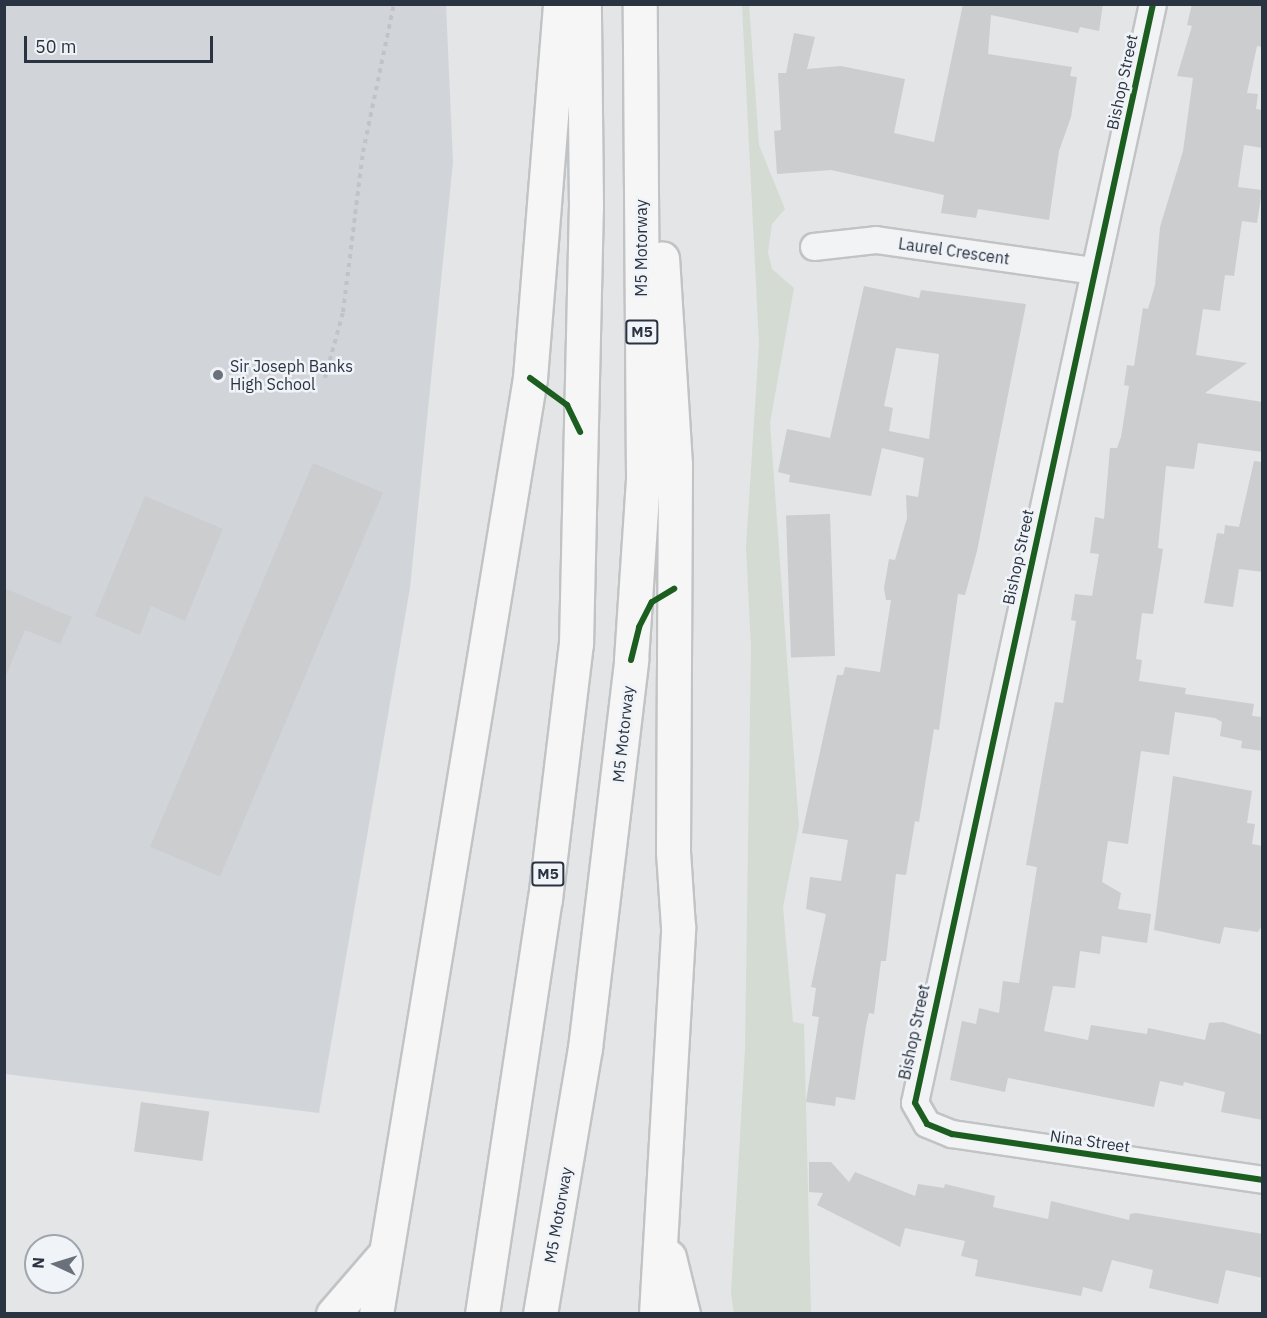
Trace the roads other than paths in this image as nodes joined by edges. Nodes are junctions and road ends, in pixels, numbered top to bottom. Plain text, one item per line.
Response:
1 (560, 4) edge
2 (584, 4) edge
3 (640, 4) edge
4 (646, 4) edge
5 (1152, 4) edge
6 (814, 247) dead end
7 (1094, 272) junction
8 (919, 1115) joint
9 (1263, 1180) edge
10 (660, 1221) junction
11 (388, 1249) junction
12 (333, 1314) edge
13 (376, 1314) edge
14 (482, 1314) edge
15 (540, 1314) edge
16 (656, 1314) edge
17 (683, 1314) edge

1 - 11 highway
2 - 14 highway, M5
3 - 15 highway, M5 Motorway / M5
4 - 10 highway
5 - 7 street, Bishop Street
6 - 7 street, Laurel Crescent
7 - 8 street, Bishop Street
8 - 9 street, Nina Street
10 - 16 highway
10 - 17 highway
11 - 12 highway
11 - 13 highway

